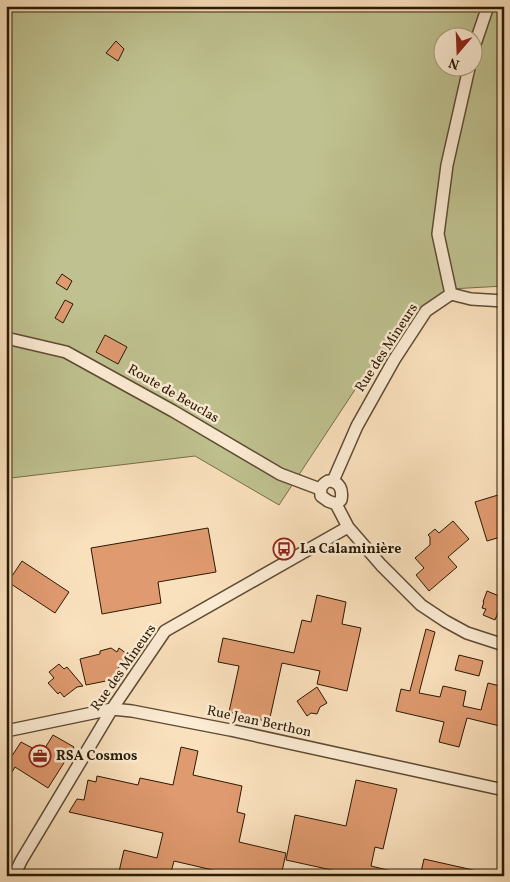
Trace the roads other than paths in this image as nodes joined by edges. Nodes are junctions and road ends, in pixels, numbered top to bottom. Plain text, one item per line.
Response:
1 (488, 6) edge
2 (481, 28) edge
3 (467, 78) edge
4 (451, 294) junction
5 (504, 301) edge
6 (7, 338) edge
7 (333, 481) junction
8 (320, 489) junction
9 (336, 504) junction
10 (348, 527) junction
11 (504, 645) edge
12 (112, 709) junction
13 (6, 731) edge
14 (504, 790) edge
15 (14, 876) edge

1 - 2 street
3 - 4 street
4 - 5 street
4 - 7 street, Rue des Mineurs
6 - 8 street, Route de Beuclas
7 - 8 street
7 - 9 street
8 - 9 street
9 - 10 street
10 - 11 street
10 - 12 street, Rue des Mineurs
12 - 13 street, Rue Jean Berthon
12 - 14 street, Rue Jean Berthon
12 - 15 street, Rue des Mineurs

